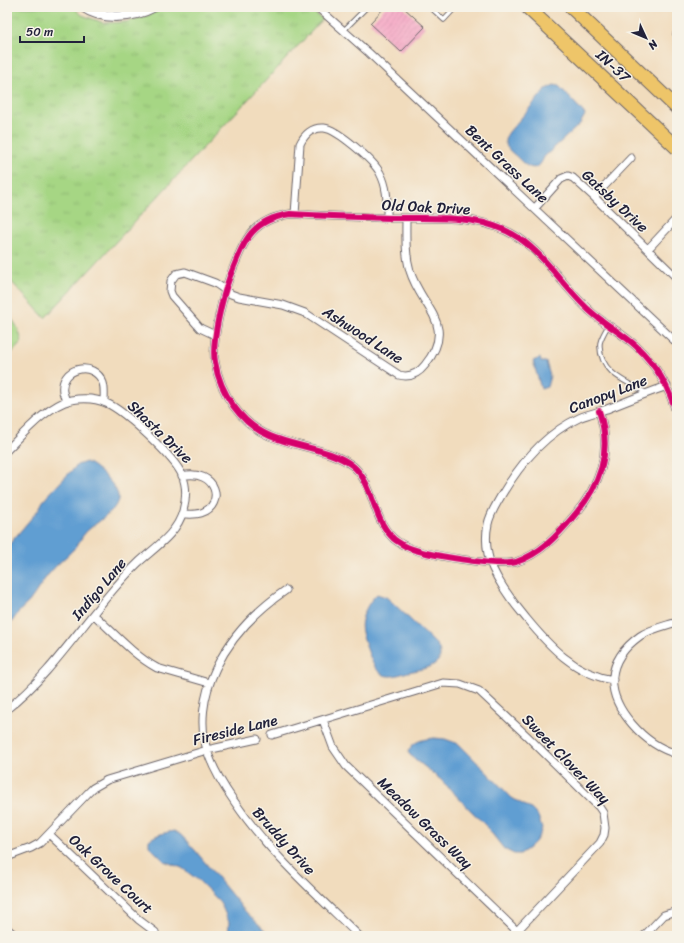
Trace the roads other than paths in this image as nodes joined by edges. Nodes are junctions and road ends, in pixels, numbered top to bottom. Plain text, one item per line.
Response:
1 (83, 7) edge
2 (154, 7) edge
3 (317, 7) edge
4 (367, 7) edge
5 (430, 7) edge
6 (456, 7) edge
7 (527, 7) edge
8 (571, 7) edge
9 (344, 30) junction
10 (677, 30) edge
11 (677, 37) edge
12 (677, 108) edge
13 (677, 148) edge
14 (631, 158) dead end
15 (594, 197) junction
16 (535, 208) junction
17 (294, 214) junction
18 (387, 218) junction
19 (406, 218) junction
20 (677, 218) edge
21 (648, 250) junction
22 (677, 278) edge
23 (226, 290) junction
24 (608, 326) junction
25 (215, 335) junction
26 (677, 343) edge
27 (667, 386) junction
28 (648, 393) junction
29 (66, 402) junction
30 (104, 402) junction
31 (599, 411) junction
32 (677, 415) edge
33 (7, 450) edge
34 (182, 476) junction
35 (182, 514) junction
36 (490, 563) junction
37 (286, 590) dead end
38 (93, 614) junction
39 (677, 622) edge
40 (613, 680) junction
41 (209, 683) junction
42 (489, 700) joint
43 (7, 709) edge
44 (323, 720) junction
45 (272, 735) dead end
46 (256, 739) dead end
47 (207, 750) junction
48 (677, 754) edge
49 (49, 834) junction
50 (7, 857) edge
51 (677, 911) edge
52 (7, 930) edge
53 (155, 932) dead end
54 (520, 933) edge
55 (14, 936) edge
56 (359, 936) edge
57 (644, 936) edge

1 - 2 street
3 - 9 street, Bent Grass Lane
4 - 9 lane
5 - 6 lane
7 - 13 highway, IN-37
8 - 12 highway, IN-37
9 - 16 street, Bent Grass Lane
10 - 11 lane
14 - 15 street
15 - 16 street, Gatsby Drive
15 - 21 street, Gatsby Drive
16 - 26 street, Bent Grass Lane
17 - 18 street, Old Oak Drive
17 - 18 street
17 - 23 street, Old Oak Drive
18 - 19 street, Old Oak Drive
19 - 23 street, Ashwood Lane
19 - 24 street, Old Oak Drive
20 - 21 street
21 - 22 street, Gatsby Drive
23 - 25 street, Old Oak Drive
23 - 25 street, Ashwood Lane
24 - 27 street, Old Oak Drive
24 - 28 lane
25 - 36 street, Old Oak Drive
27 - 28 street, Canopy Lane
27 - 32 street, Old Oak Drive
28 - 31 street, Canopy Lane
29 - 30 street, Shasta Drive
29 - 30 street, Shasta Drive
29 - 33 street, Shasta Drive
30 - 34 street, Shasta Drive
31 - 36 street, Canopy Lane
31 - 36 street, Old Oak Drive
34 - 35 street, Indigo Lane
34 - 35 street, Shasta Drive
35 - 38 street, Indigo Lane
36 - 40 street, Canopy Lane
37 - 41 street, Bruddy Drive
38 - 41 street
38 - 43 street, Indigo Lane
39 - 40 street
40 - 48 street
41 - 47 street, Bruddy Drive
42 - 44 street, Fireside Lane
42 - 54 street, Sweet Clover Way
44 - 45 street, Fireside Lane
44 - 54 street, Meadow Grass Way
46 - 47 street, Fireside Lane
47 - 49 street, Fireside Lane
47 - 56 street, Bruddy Drive
49 - 50 street, Fireside Lane
49 - 53 street, Oak Grove Court
51 - 57 street
52 - 55 street

